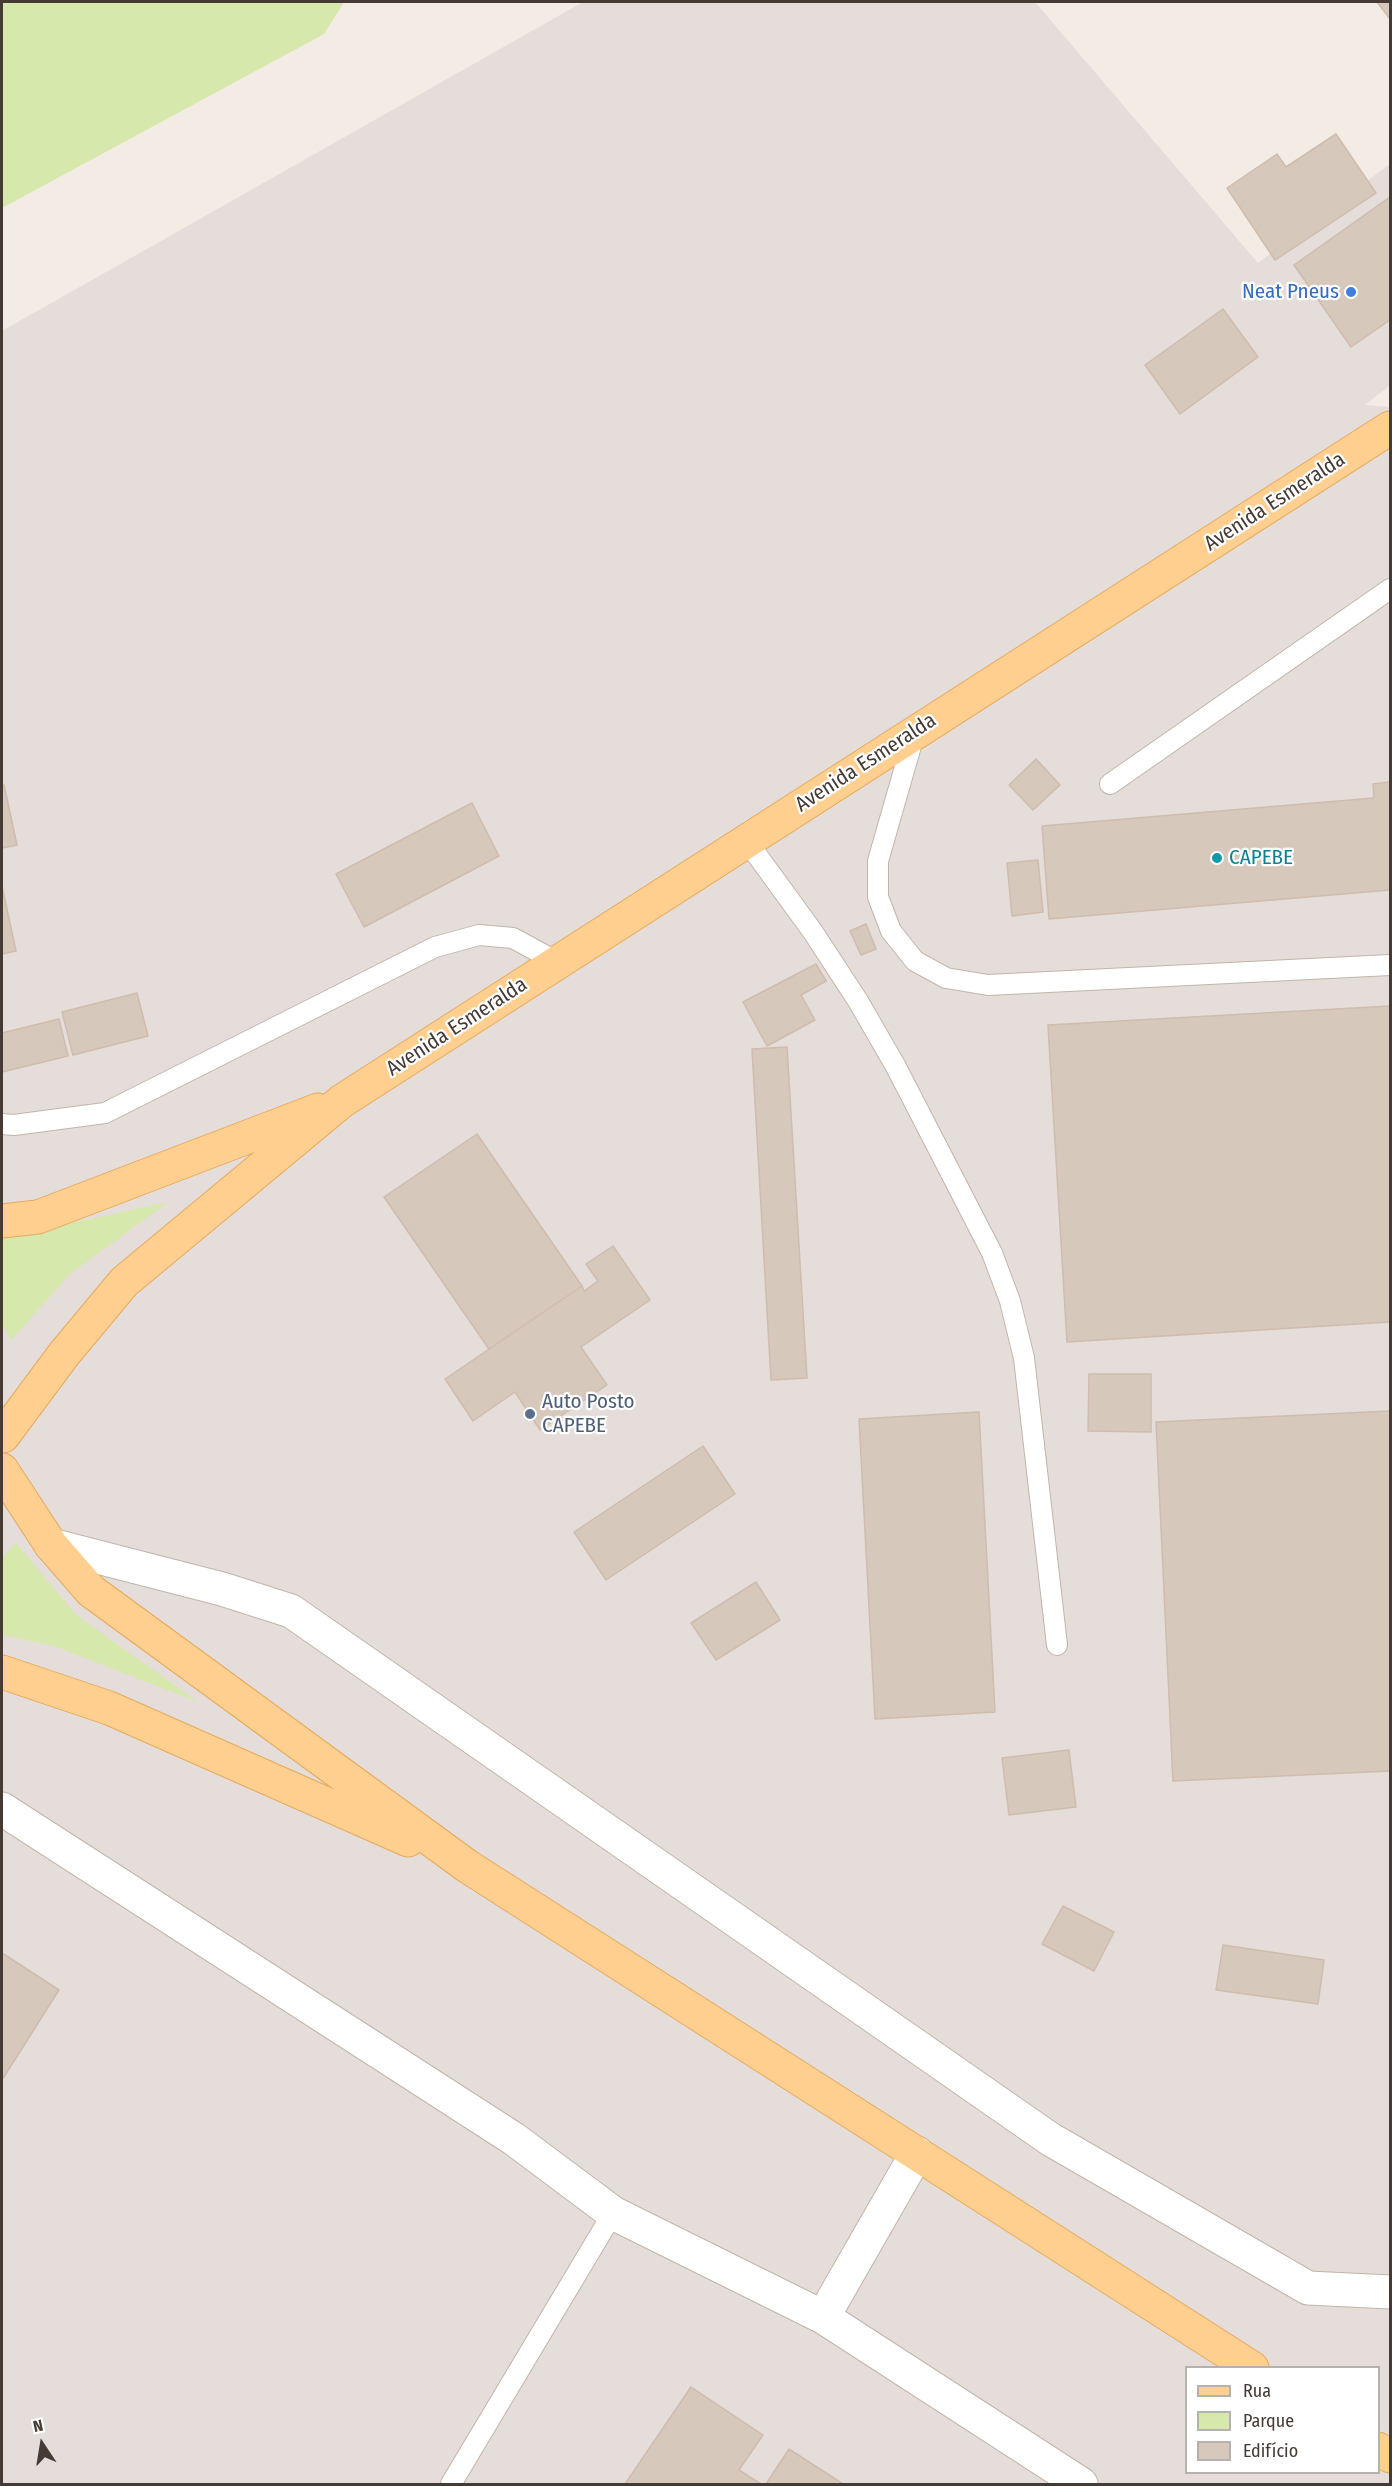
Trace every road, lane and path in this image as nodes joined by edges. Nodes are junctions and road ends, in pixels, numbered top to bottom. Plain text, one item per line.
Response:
1 (1390, 428) edge
2 (1390, 589) edge
3 (915, 732) junction
4 (1110, 784) dead end
5 (747, 840) junction
6 (557, 962) junction
7 (1390, 965) edge
8 (342, 1101) junction
9 (2, 1124) edge
10 (2, 1221) edge
11 (2, 1439) edge
12 (2, 1470) edge
13 (51, 1545) junction
14 (1057, 1645) dead end
15 (2, 1672) edge
16 (2, 1809) edge
17 (467, 1866) junction
18 (917, 2154) junction
19 (613, 2213) junction
20 (1390, 2292) edge
21 (823, 2317) junction
22 (1250, 2366) edge
23 (450, 2484) edge
24 (1081, 2484) edge

1 - 3 main road, Avenida Esmeralda
2 - 4 lane
3 - 5 main road, Avenida Esmeralda
3 - 7 lane
5 - 6 main road, Avenida Esmeralda
5 - 14 lane
6 - 8 main road, Avenida Esmeralda
6 - 9 lane
8 - 10 main road, Avenida Esmeralda
8 - 11 main road, Avenida Esmeralda
12 - 13 main road
13 - 17 main road
13 - 20 street
15 - 17 main road
16 - 19 street
17 - 18 main road
18 - 21 street
18 - 22 main road
19 - 21 street
19 - 23 lane
21 - 24 street

